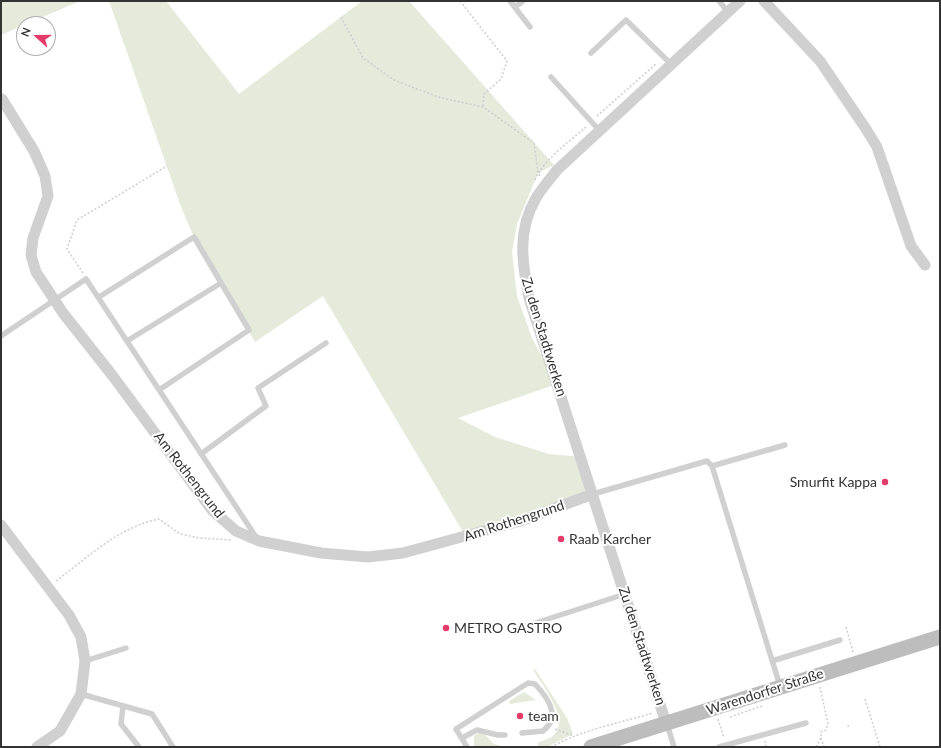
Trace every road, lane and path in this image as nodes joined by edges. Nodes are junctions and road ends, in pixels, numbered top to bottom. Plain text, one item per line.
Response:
1 (460, 1) edge
2 (510, 1) edge
3 (523, 1) edge
4 (719, 1) edge
5 (740, 1) edge
6 (764, 1) edge
7 (514, 7) junction
8 (728, 12) junction
9 (341, 17) dead end
10 (530, 27) dead end
11 (591, 53) dead end
12 (670, 64) junction
13 (551, 77) dead end
14 (2, 99) edge
15 (483, 107) junction
16 (599, 130) junction
17 (167, 166) dead end
18 (538, 171) dead end
19 (926, 265) dead end
20 (86, 279) junction
21 (221, 283) junction
22 (99, 297) junction
23 (54, 300) junction
24 (1, 336) edge
25 (127, 341) junction
26 (326, 343) dead end
27 (159, 390) junction
28 (785, 446) dead end
29 (201, 454) junction
30 (712, 466) junction
31 (593, 494) junction
32 (2, 528) edge
33 (237, 540) dead end
34 (259, 541) junction
35 (48, 587) junction
36 (625, 594) junction
37 (846, 627) dead end
38 (514, 630) dead end
39 (940, 637) edge
40 (840, 640) dead end
41 (126, 648) dead end
42 (853, 654) dead end
43 (772, 661) junction
44 (85, 662) junction
45 (819, 685) dead end
46 (781, 687) junction
47 (81, 694) junction
48 (865, 700) dead end
49 (123, 706) junction
50 (717, 717) dead end
51 (806, 723) dead end
52 (666, 724) junction
53 (848, 725) dead end
54 (849, 729) dead end
55 (543, 731) junction
56 (522, 733) dead end
57 (505, 735) dead end
58 (574, 736) dead end
59 (462, 738) junction
60 (821, 738) junction
61 (723, 746) edge
62 (37, 747) edge
63 (139, 747) edge
64 (173, 747) edge
65 (467, 747) edge
66 (591, 747) edge
67 (674, 747) edge
68 (816, 747) edge
69 (824, 747) edge
70 (880, 747) edge

1 - 15 path
2 - 7 lane
3 - 7 lane
4 - 8 lane
5 - 8 street, Zu den Stadtwerken
6 - 19 street
7 - 10 lane
8 - 12 street, Zu den Stadtwerken
9 - 15 path
11 - 12 lane
12 - 16 street, Zu den Stadtwerken
13 - 16 lane
14 - 23 street, Am Rothengrund
15 - 18 path
16 - 31 street, Zu den Stadtwerken
17 - 20 path
20 - 22 lane
20 - 23 lane
21 - 22 lane
21 - 25 lane
21 - 27 lane
22 - 25 lane
23 - 24 lane
23 - 34 street, Am Rothengrund
25 - 27 lane
26 - 29 lane
27 - 29 lane
28 - 30 lane
29 - 34 lane
30 - 31 lane
30 - 43 lane
31 - 34 street, Am Rothengrund
31 - 36 street, Zu den Stadtwerken
32 - 35 street
33 - 35 path
35 - 44 street
36 - 38 lane
36 - 52 street, Zu den Stadtwerken
37 - 42 path
39 - 46 main road, Warendorfer Straße
40 - 43 lane
41 - 44 lane
43 - 46 lane
44 - 47 street
45 - 60 path
46 - 52 main road, Warendorfer Straße
47 - 49 lane
47 - 62 street
48 - 70 path
49 - 63 lane
49 - 64 lane
50 - 61 path
51 - 61 lane
52 - 66 main road, Warendorfer Straße
52 - 67 lane
53 - 54 path
55 - 56 lane
55 - 58 path
55 - 59 lane
57 - 59 lane
59 - 65 lane
60 - 68 path
60 - 69 path

